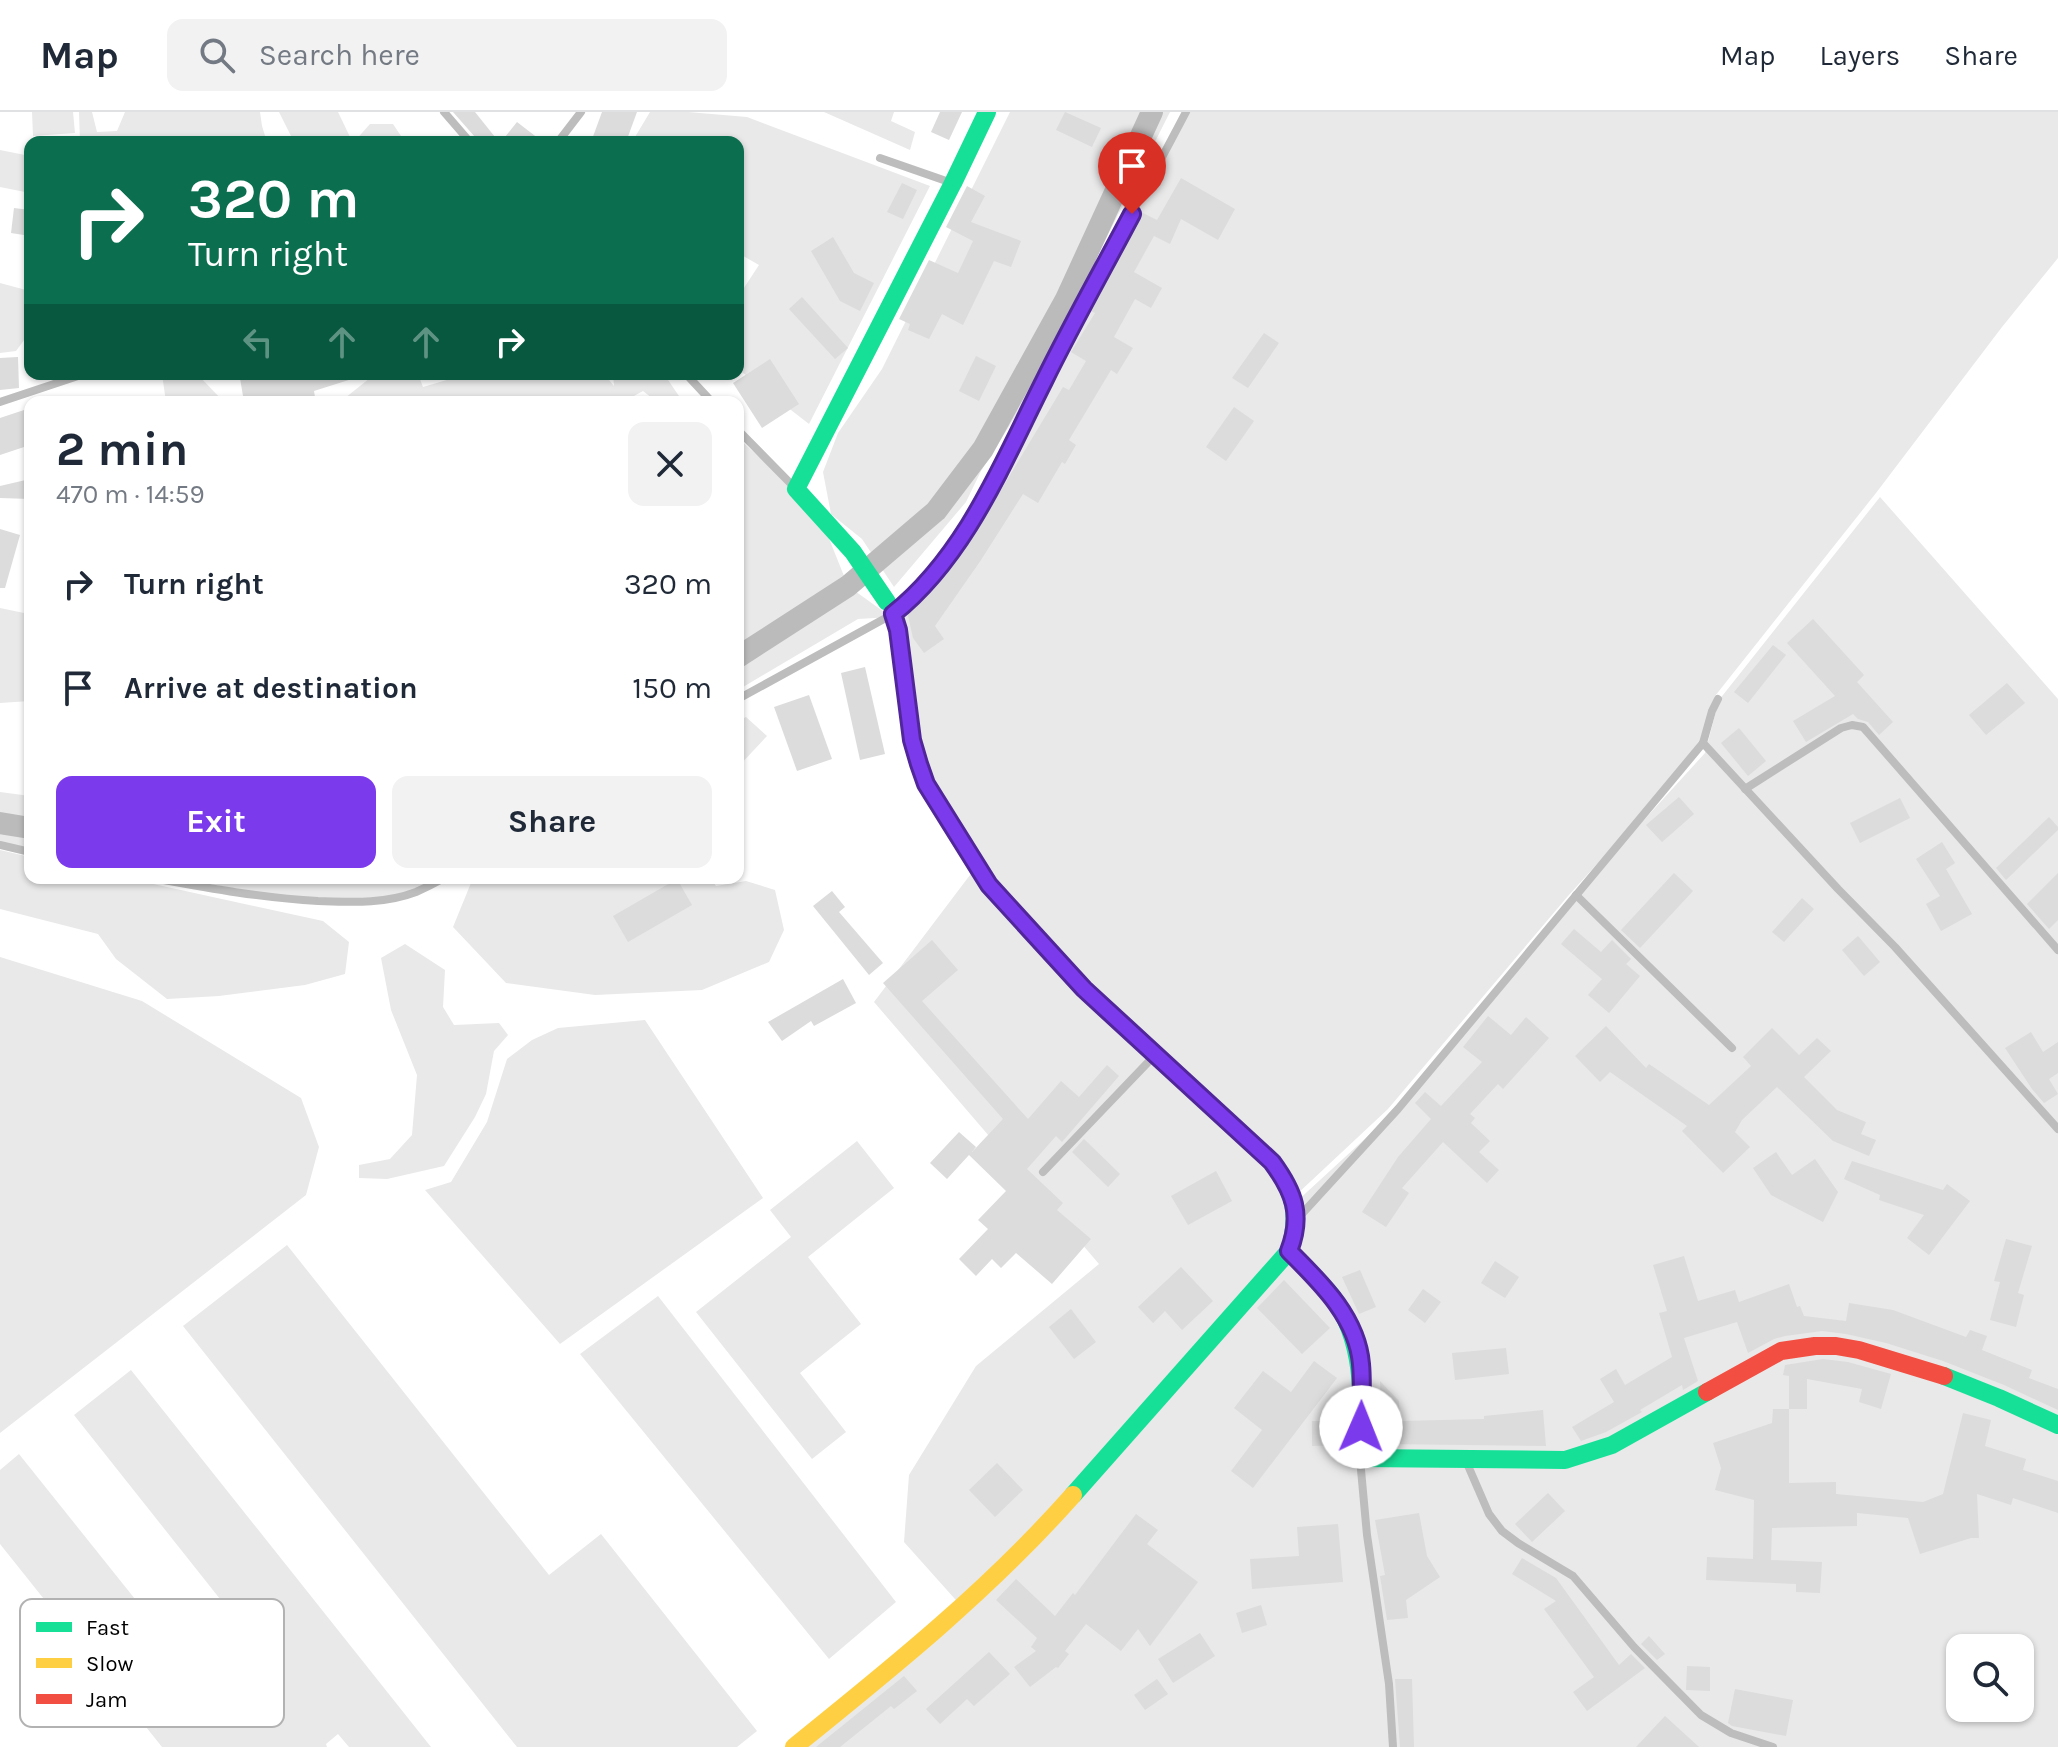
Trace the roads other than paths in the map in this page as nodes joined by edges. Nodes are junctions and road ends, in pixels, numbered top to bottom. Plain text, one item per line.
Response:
1 (444, 112) edge
2 (581, 112) edge
3 (987, 112) edge
4 (1186, 112) edge
5 (465, 136) edge
6 (563, 136) edge
7 (880, 158) dead end
8 (953, 183) junction
9 (66, 380) edge
10 (692, 380) edge
11 (706, 396) edge
12 (0, 402) edge
13 (744, 436) edge
14 (796, 489) junction
15 (890, 608) junction
16 (744, 695) edge
17 (1718, 699) dead end
18 (1703, 743) junction
19 (1745, 789) junction
20 (0, 845) edge
21 (24, 851) edge
22 (185, 884) edge
23 (432, 884) edge
24 (1576, 895) junction
25 (2058, 950) edge
26 (1732, 1048) dead end
27 (1155, 1055) junction
28 (2058, 1129) edge
29 (1043, 1172) dead end
30 (1297, 1220) junction
31 (1289, 1251) junction
32 (2058, 1425) edge
33 (1360, 1458) junction
34 (1466, 1460) junction
35 (794, 1747) edge
36 (1393, 1747) edge
37 (1773, 1747) edge

1 - 5 lane
2 - 6 lane
3 - 8 street
4 - 15 lane
7 - 8 lane
8 - 14 street
9 - 12 lane
10 - 11 lane
13 - 14 lane
14 - 15 street
15 - 16 lane
15 - 27 street
17 - 18 lane
18 - 19 lane
18 - 24 lane
19 - 25 lane
19 - 28 lane
20 - 21 lane
22 - 23 lane
24 - 26 lane
24 - 30 lane
27 - 29 lane
27 - 30 street
30 - 31 street
31 - 33 street
31 - 35 street
32 - 34 street
33 - 34 street
33 - 36 lane
34 - 37 lane

